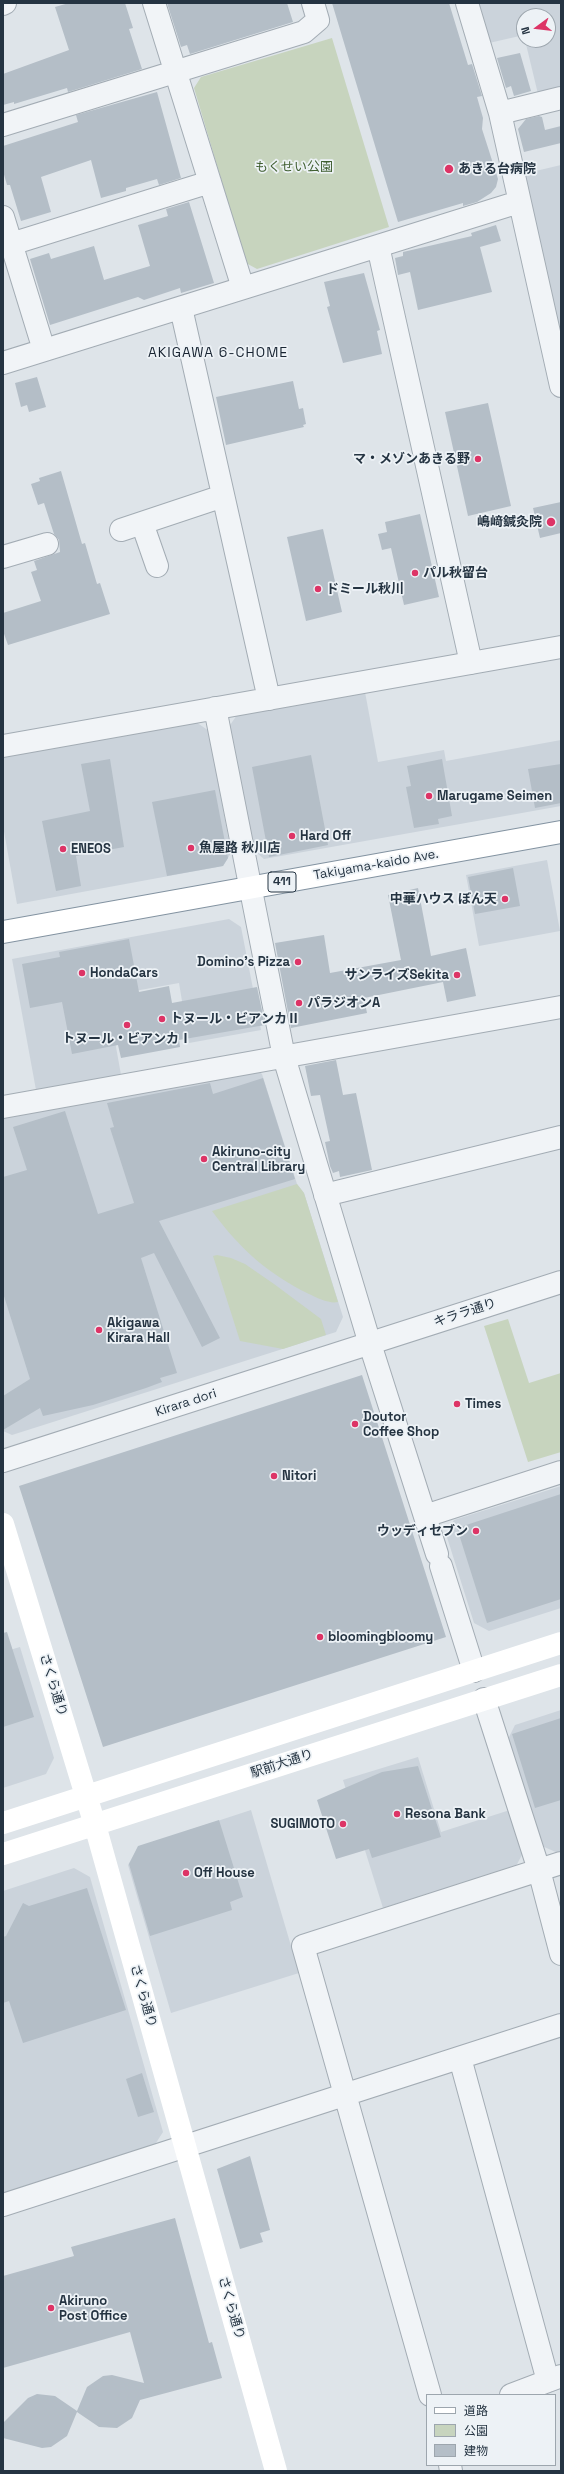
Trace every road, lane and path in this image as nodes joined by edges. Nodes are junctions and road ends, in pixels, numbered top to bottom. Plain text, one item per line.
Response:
1 (154, 3) edge
2 (313, 3) edge
3 (467, 3) edge
4 (175, 72) junction
5 (561, 98) edge
6 (500, 113) junction
7 (3, 125) edge
8 (210, 182) junction
9 (519, 202) junction
10 (3, 218) edge
11 (11, 244) junction
12 (378, 246) junction
13 (244, 288) junction
14 (181, 308) junction
15 (44, 350) junction
16 (3, 363) edge
17 (561, 382) edge
18 (223, 496) junction
19 (142, 523) junction
20 (121, 530) dead end
21 (47, 544) dead end
22 (3, 557) edge
23 (157, 566) dead end
24 (561, 647) edge
25 (471, 663) junction
26 (269, 699) junction
27 (215, 708) junction
28 (3, 746) edge
29 (561, 832) edge
30 (250, 887) junction
31 (3, 932) edge
32 (561, 1007) edge
33 (284, 1057) junction
34 (3, 1107) edge
35 (561, 1137) edge
36 (325, 1195) junction
37 (561, 1282) edge
38 (370, 1344) junction
39 (3, 1461) edge
40 (561, 1472) edge
41 (424, 1516) junction
42 (3, 1524) edge
43 (561, 1643) edge
44 (474, 1671) junction
45 (561, 1675) edge
46 (484, 1699) junction
47 (87, 1796) junction
48 (3, 1823) edge
49 (95, 1825) junction
50 (3, 1854) edge
51 (561, 1863) edge
52 (539, 1870) junction
53 (561, 1954) edge
54 (561, 2026) edge
55 (460, 2058) junction
56 (344, 2095) junction
57 (186, 2146) junction
58 (3, 2205) edge
59 (555, 2379) edge
60 (430, 2394) edge
61 (514, 2394) edge
62 (276, 2471) edge

1 - 4 street
2 - 4 street
3 - 6 street
4 - 7 street
4 - 8 street
5 - 6 street
6 - 9 street
8 - 11 street
8 - 13 street
9 - 12 street
9 - 17 street
10 - 11 street
11 - 15 street
12 - 13 street
12 - 25 street
13 - 14 street
14 - 15 street
14 - 18 street
15 - 16 street
18 - 19 street
18 - 26 street
19 - 20 street
19 - 23 street
21 - 22 street
24 - 25 street
25 - 26 street
26 - 27 street
27 - 28 street
27 - 30 street
29 - 30 main road, Takiyama-kaido Ave. / 411
30 - 31 main road, Takiyama-kaido Ave. / 411
30 - 33 street
32 - 33 street
33 - 34 street
33 - 36 street
35 - 36 street
36 - 38 street
37 - 38 street, キララ通り
38 - 39 street, Kirara dori
38 - 41 street
40 - 41 street
41 - 44 street
42 - 47 main road, さくら通り
43 - 44 main road
44 - 47 main road
45 - 46 main road, 駅前大通り
46 - 49 main road, 駅前大通り
46 - 52 street
47 - 48 main road
47 - 49 main road, さくら通り
49 - 50 main road, 駅前大通り
49 - 57 main road, さくら通り
51 - 52 street
52 - 53 street
52 - 56 street
54 - 55 street
55 - 56 street
55 - 59 street
56 - 57 street
56 - 60 street
57 - 58 street
57 - 62 main road, さくら通り
59 - 61 street

